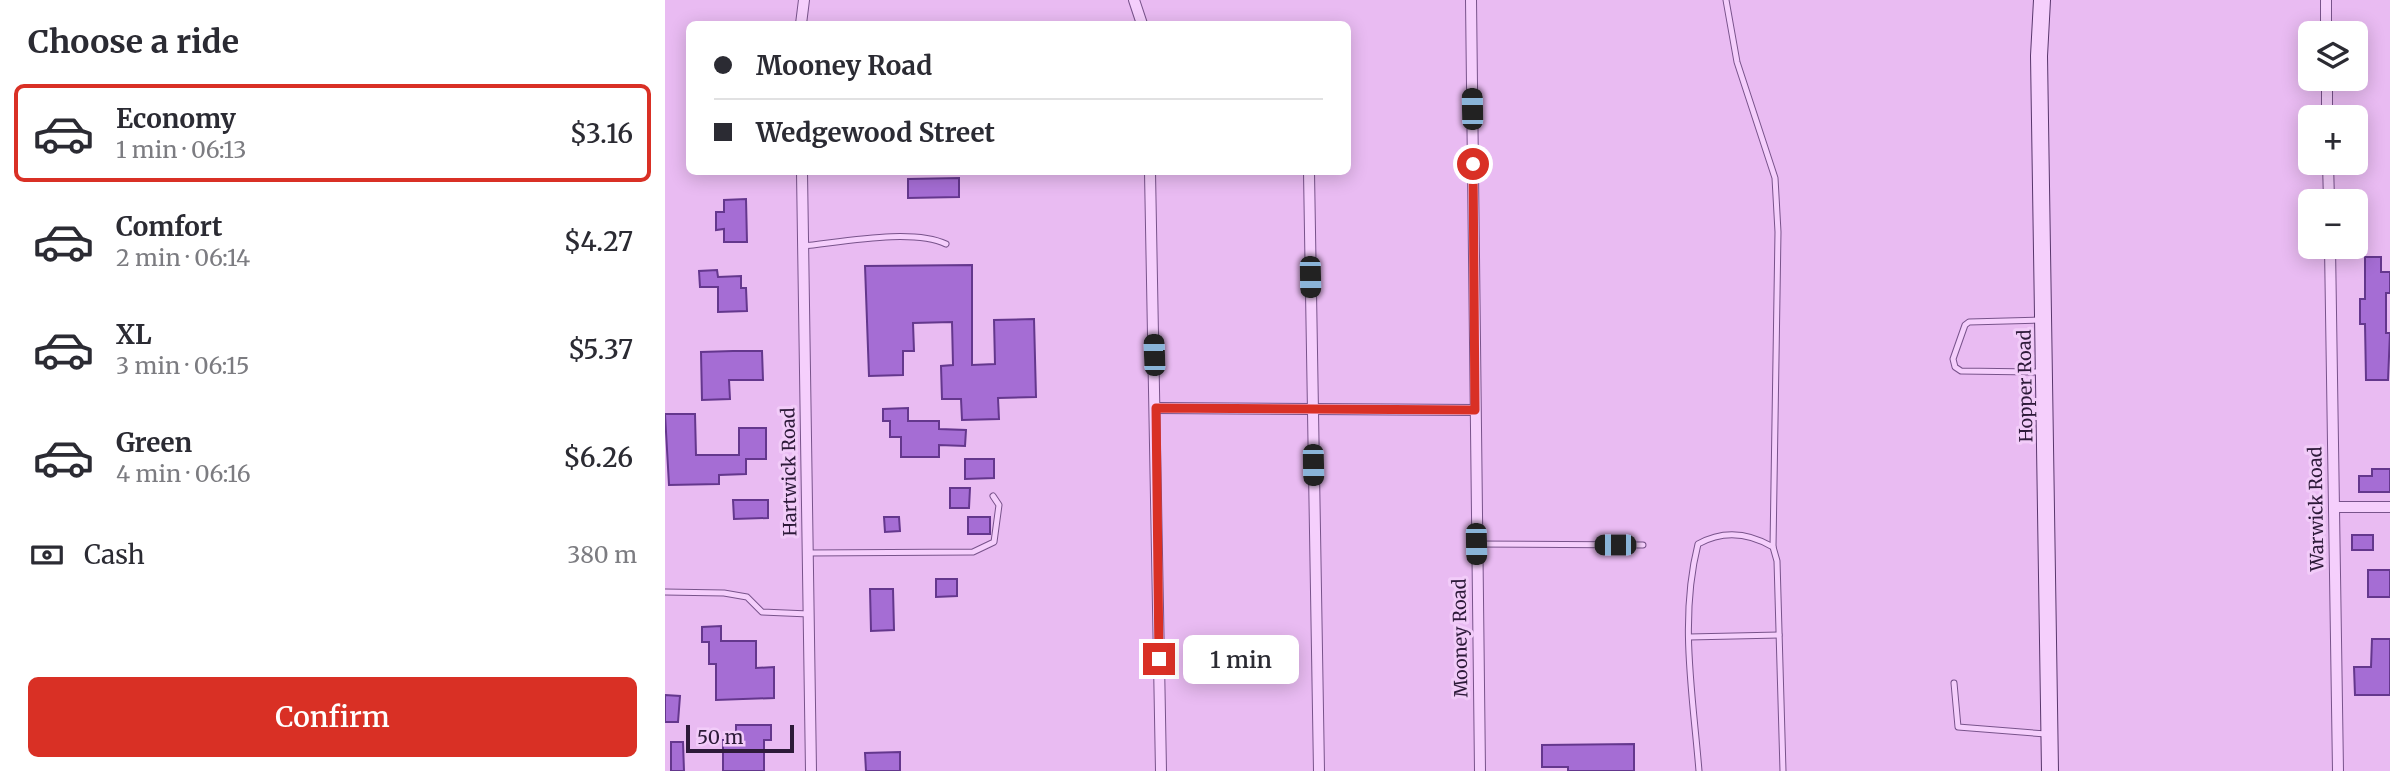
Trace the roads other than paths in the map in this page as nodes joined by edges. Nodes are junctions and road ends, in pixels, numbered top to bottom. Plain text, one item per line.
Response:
1 (804, 0) edge
2 (1134, 0) edge
3 (1472, 0) edge
4 (1726, 0) edge
5 (2042, 0) edge
6 (2326, 0) edge
7 (801, 21) edge
8 (1141, 21) edge
9 (2326, 21) edge
10 (802, 175) edge
11 (1150, 175) edge
12 (1309, 175) edge
13 (946, 244) dead end
14 (803, 246) junction
15 (2330, 259) edge
16 (2043, 320) junction
17 (2044, 372) junction
18 (1156, 408) junction
19 (1312, 409) junction
20 (1475, 410) junction
21 (993, 496) dead end
22 (2334, 507) junction
23 (2390, 507) edge
24 (1476, 544) junction
25 (1643, 545) dead end
26 (1773, 547) junction
27 (808, 553) junction
28 (665, 592) edge
29 (809, 614) junction
30 (1779, 635) junction
31 (1689, 637) junction
32 (1954, 683) dead end
33 (2049, 734) junction
34 (811, 771) edge
35 (1161, 771) edge
36 (1319, 771) edge
37 (1480, 771) edge
38 (1699, 771) edge
39 (1783, 771) edge
40 (2050, 771) edge
41 (2338, 771) edge

1 - 7 street
2 - 8 street
3 - 20 street, Mooney Road
4 - 26 lane
5 - 16 main road, Hopper Road
6 - 9 street
10 - 14 street, Hartwick Road
11 - 18 street
12 - 19 street
13 - 14 lane
14 - 27 street, Hartwick Road
15 - 22 street, Warwick Road
16 - 17 main road, Hopper Road
16 - 17 lane
17 - 33 main road, Hopper Road
18 - 19 street
18 - 35 street
19 - 20 street
19 - 36 street
20 - 24 street, Mooney Road
21 - 27 lane
22 - 23 street
22 - 41 street, Warwick Road
24 - 25 lane
24 - 37 street, Mooney Road
26 - 30 lane
26 - 31 lane
27 - 29 street, Hartwick Road
28 - 29 lane
29 - 34 street, Hartwick Road
30 - 31 lane
30 - 39 lane
31 - 38 lane
32 - 33 lane
33 - 40 main road, Hopper Road

